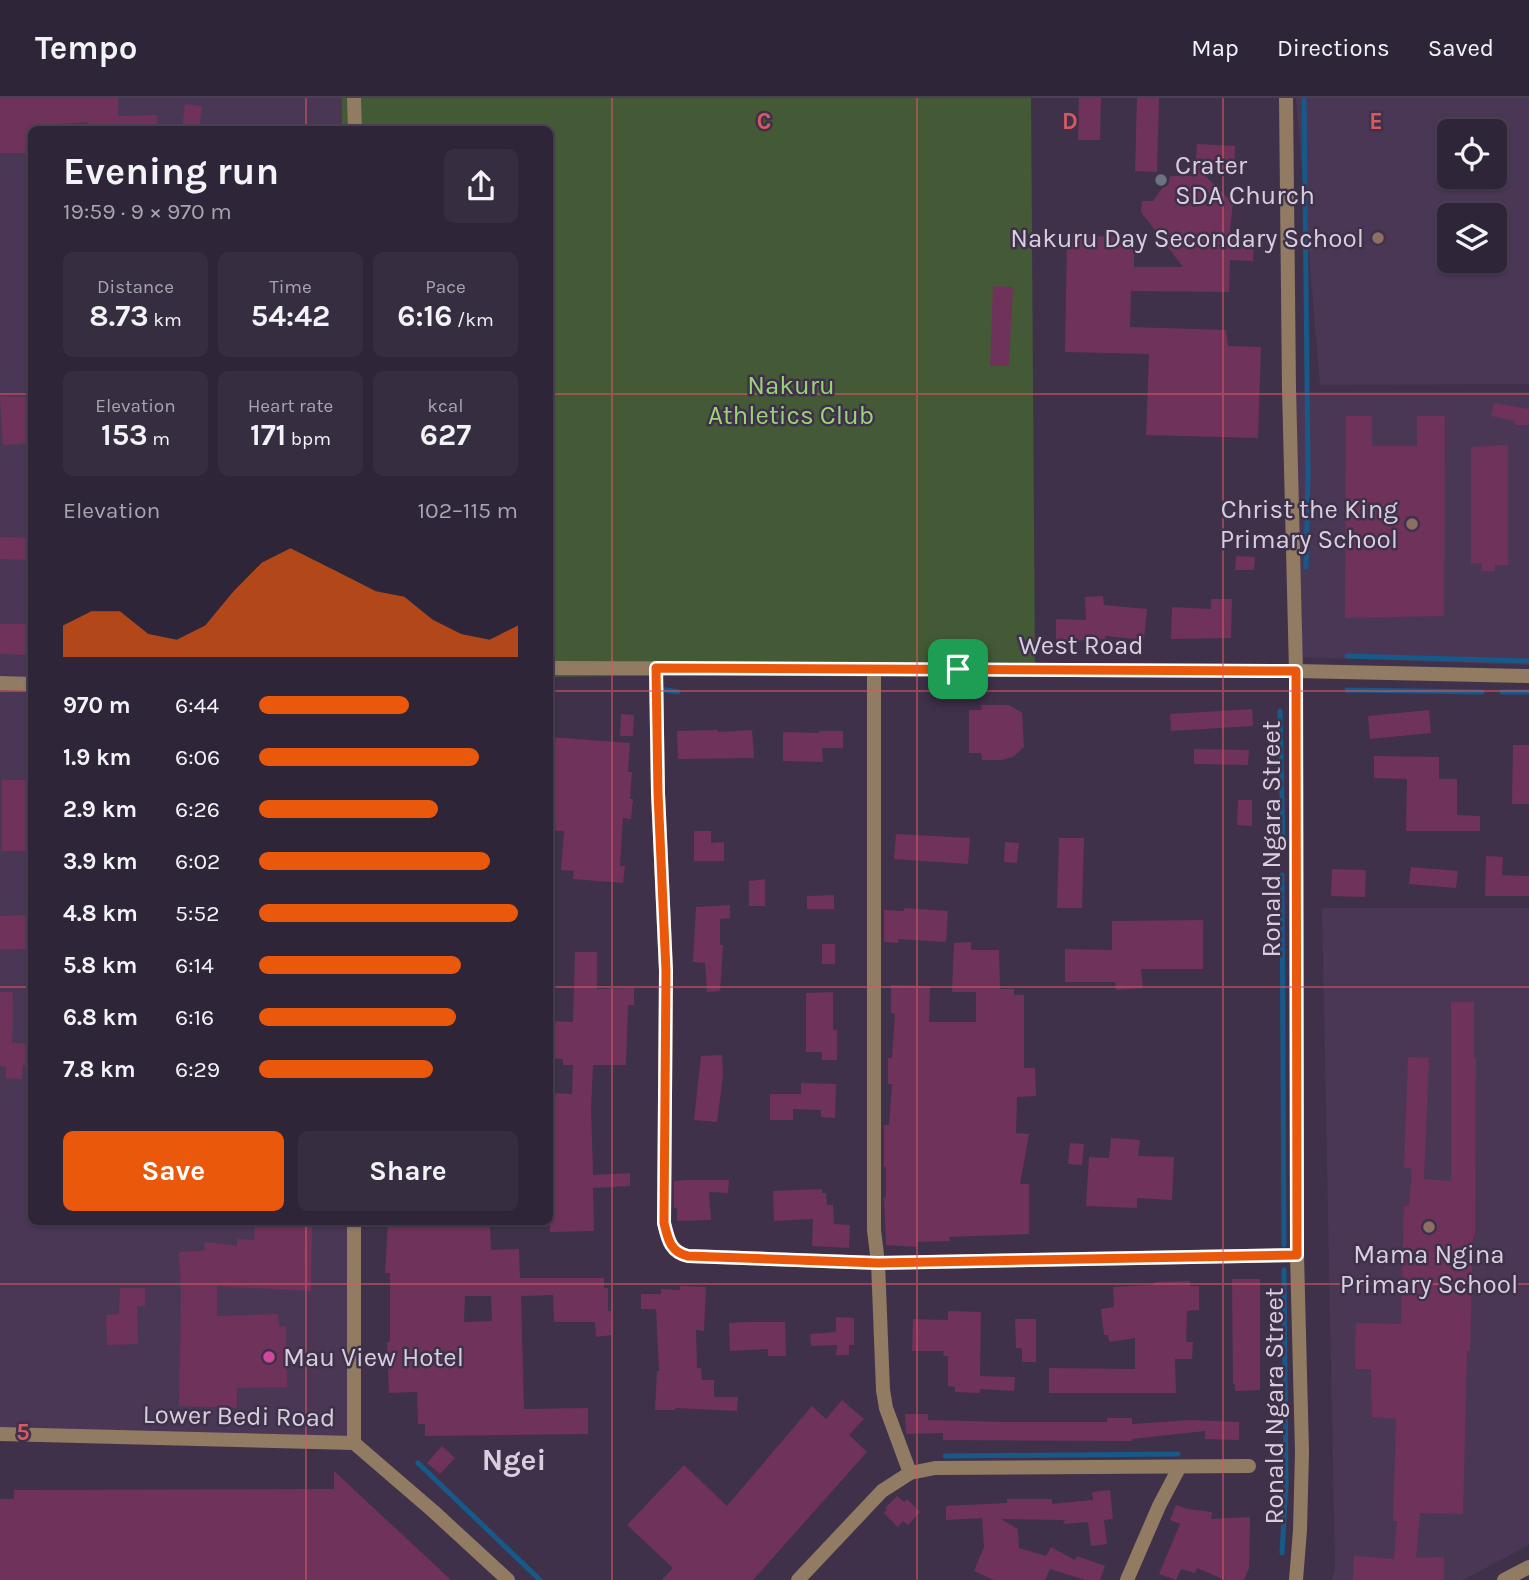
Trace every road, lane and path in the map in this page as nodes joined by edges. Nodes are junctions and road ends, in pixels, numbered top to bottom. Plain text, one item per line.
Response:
1 (354, 98) edge
2 (1286, 98) edge
3 (355, 126) edge
4 (553, 668) edge
5 (656, 668) junction
6 (874, 668) junction
7 (1296, 671) junction
8 (1529, 676) edge
9 (0, 683) edge
10 (28, 684) edge
11 (354, 1225) edge
12 (1297, 1255) junction
13 (878, 1263) junction
14 (0, 1434) edge
15 (354, 1443) junction
16 (1249, 1466) dead end
17 (1179, 1468) junction
18 (911, 1473) junction
19 (1529, 1567) edge
20 (508, 1580) edge
21 (798, 1580) edge
22 (1127, 1580) edge
23 (1296, 1580) edge
24 (1504, 1580) edge

1 - 3 street
2 - 7 street, Ronald Ngara Street
4 - 5 street, West Road
5 - 6 street, West Road
5 - 13 street
6 - 7 street, West Road
6 - 13 street
7 - 8 street, West Road
7 - 12 street, Ronald Ngara Street
9 - 10 street
11 - 15 street
12 - 13 street
12 - 23 street, Ronald Ngara Street
13 - 18 street
14 - 15 street, Lower Bedi Road
15 - 20 street, Lower Bedi Road
16 - 17 street
17 - 18 street
17 - 22 street
18 - 21 street
19 - 24 street

